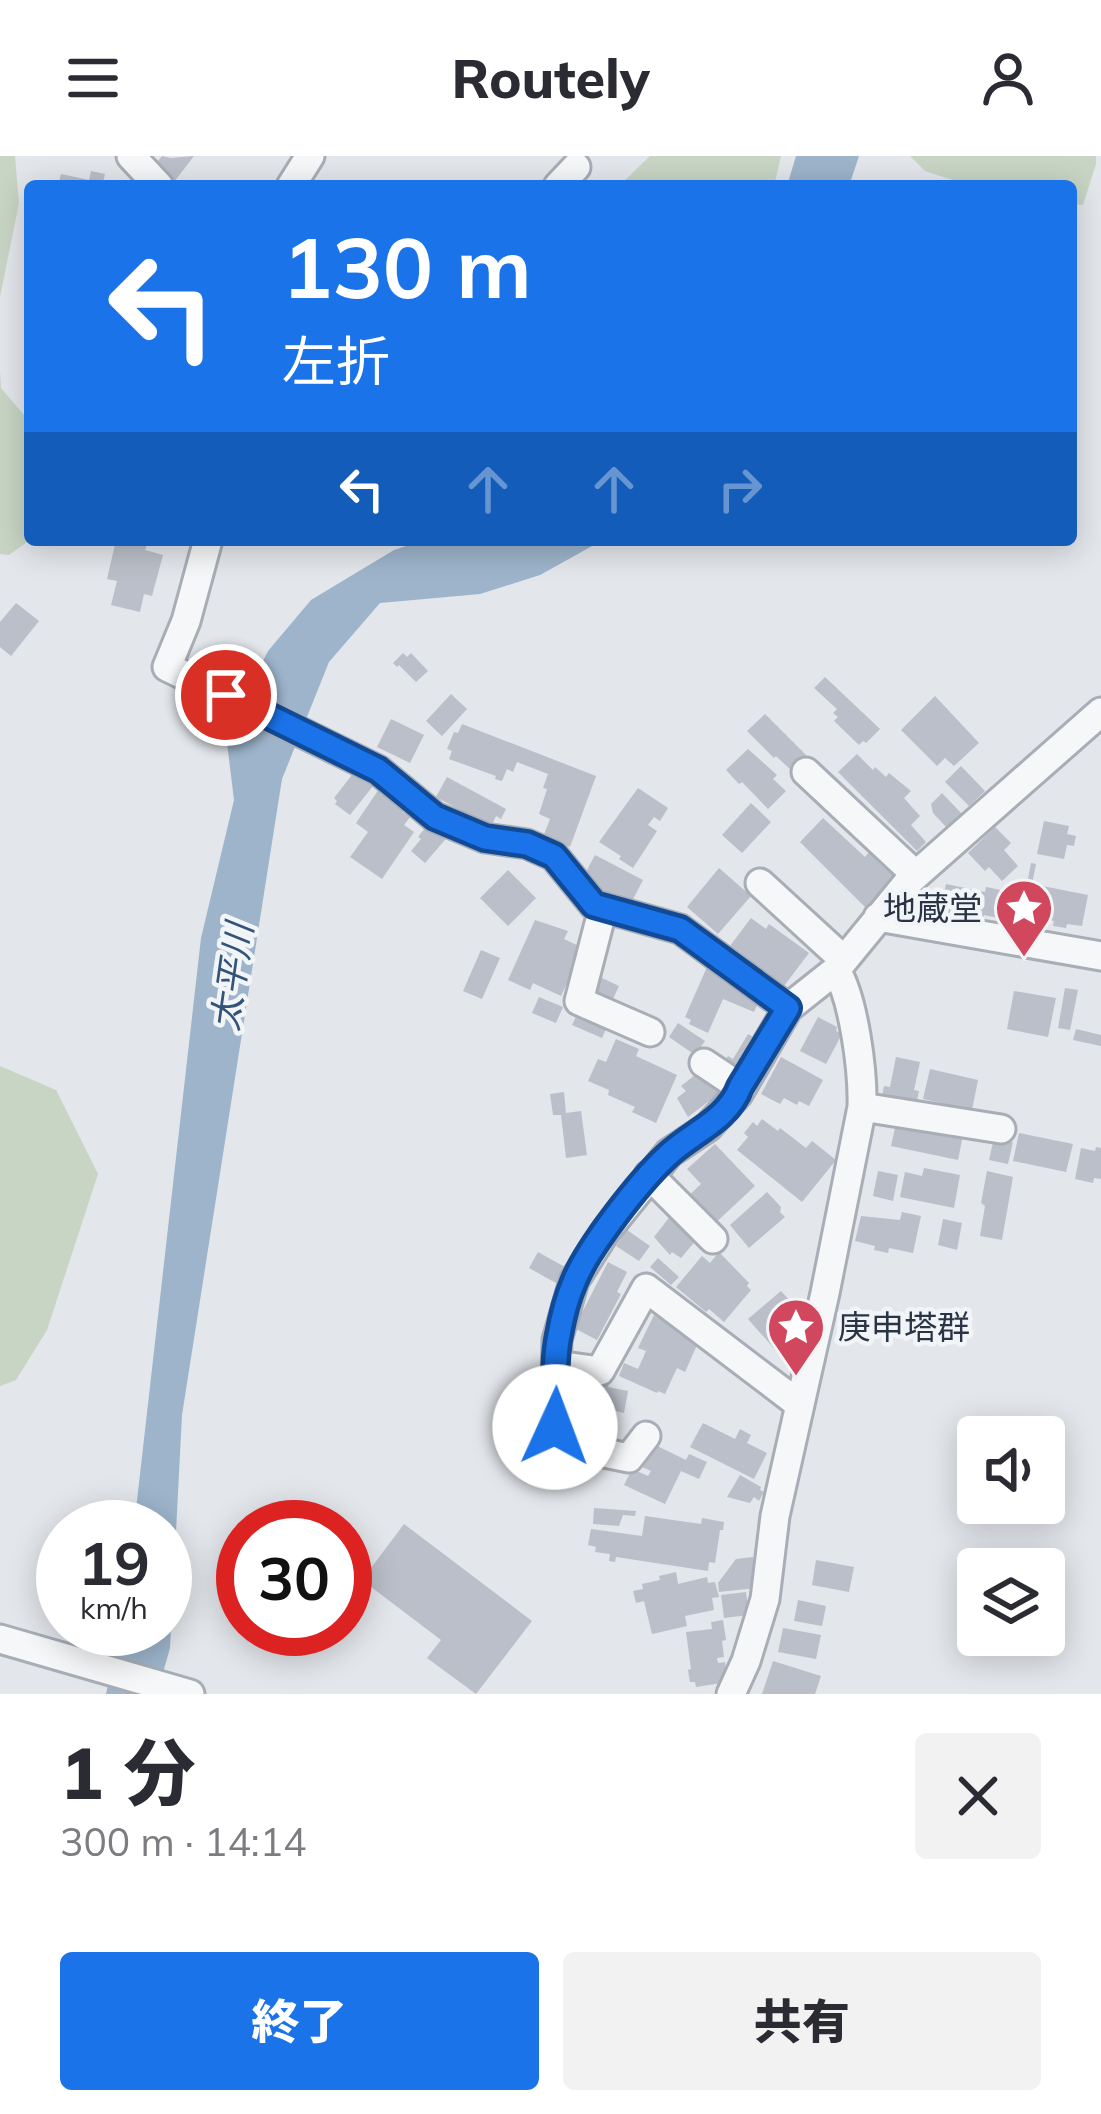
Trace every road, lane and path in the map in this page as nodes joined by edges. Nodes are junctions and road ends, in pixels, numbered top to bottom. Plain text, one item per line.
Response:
1 (131, 156) edge
2 (153, 180) edge
3 (206, 546) edge
4 (1101, 712) edge
5 (806, 772) dead end
6 (916, 875) junction
7 (760, 884) dead end
8 (603, 908) junction
9 (878, 917) junction
10 (1101, 956) edge
11 (840, 965) junction
12 (788, 1008) junction
13 (650, 1032) dead end
14 (704, 1063) dead end
15 (740, 1087) junction
16 (862, 1107) junction
17 (1001, 1129) dead end
18 (649, 1175) junction
19 (712, 1239) dead end
20 (557, 1365) junction
21 (800, 1405) junction
22 (646, 1436) dead end
23 (0, 1639) edge
24 (190, 1694) edge
25 (730, 1694) edge

1 - 2 street
3 - 8 street
4 - 6 street
5 - 6 street
6 - 9 street
7 - 11 street
8 - 12 street
8 - 13 street
9 - 10 street
9 - 11 street
11 - 12 street
11 - 16 street
12 - 15 street
14 - 15 street
15 - 18 street
16 - 17 street
16 - 21 street
18 - 19 street
18 - 20 street
20 - 21 street
20 - 22 street
21 - 25 street
23 - 24 street

